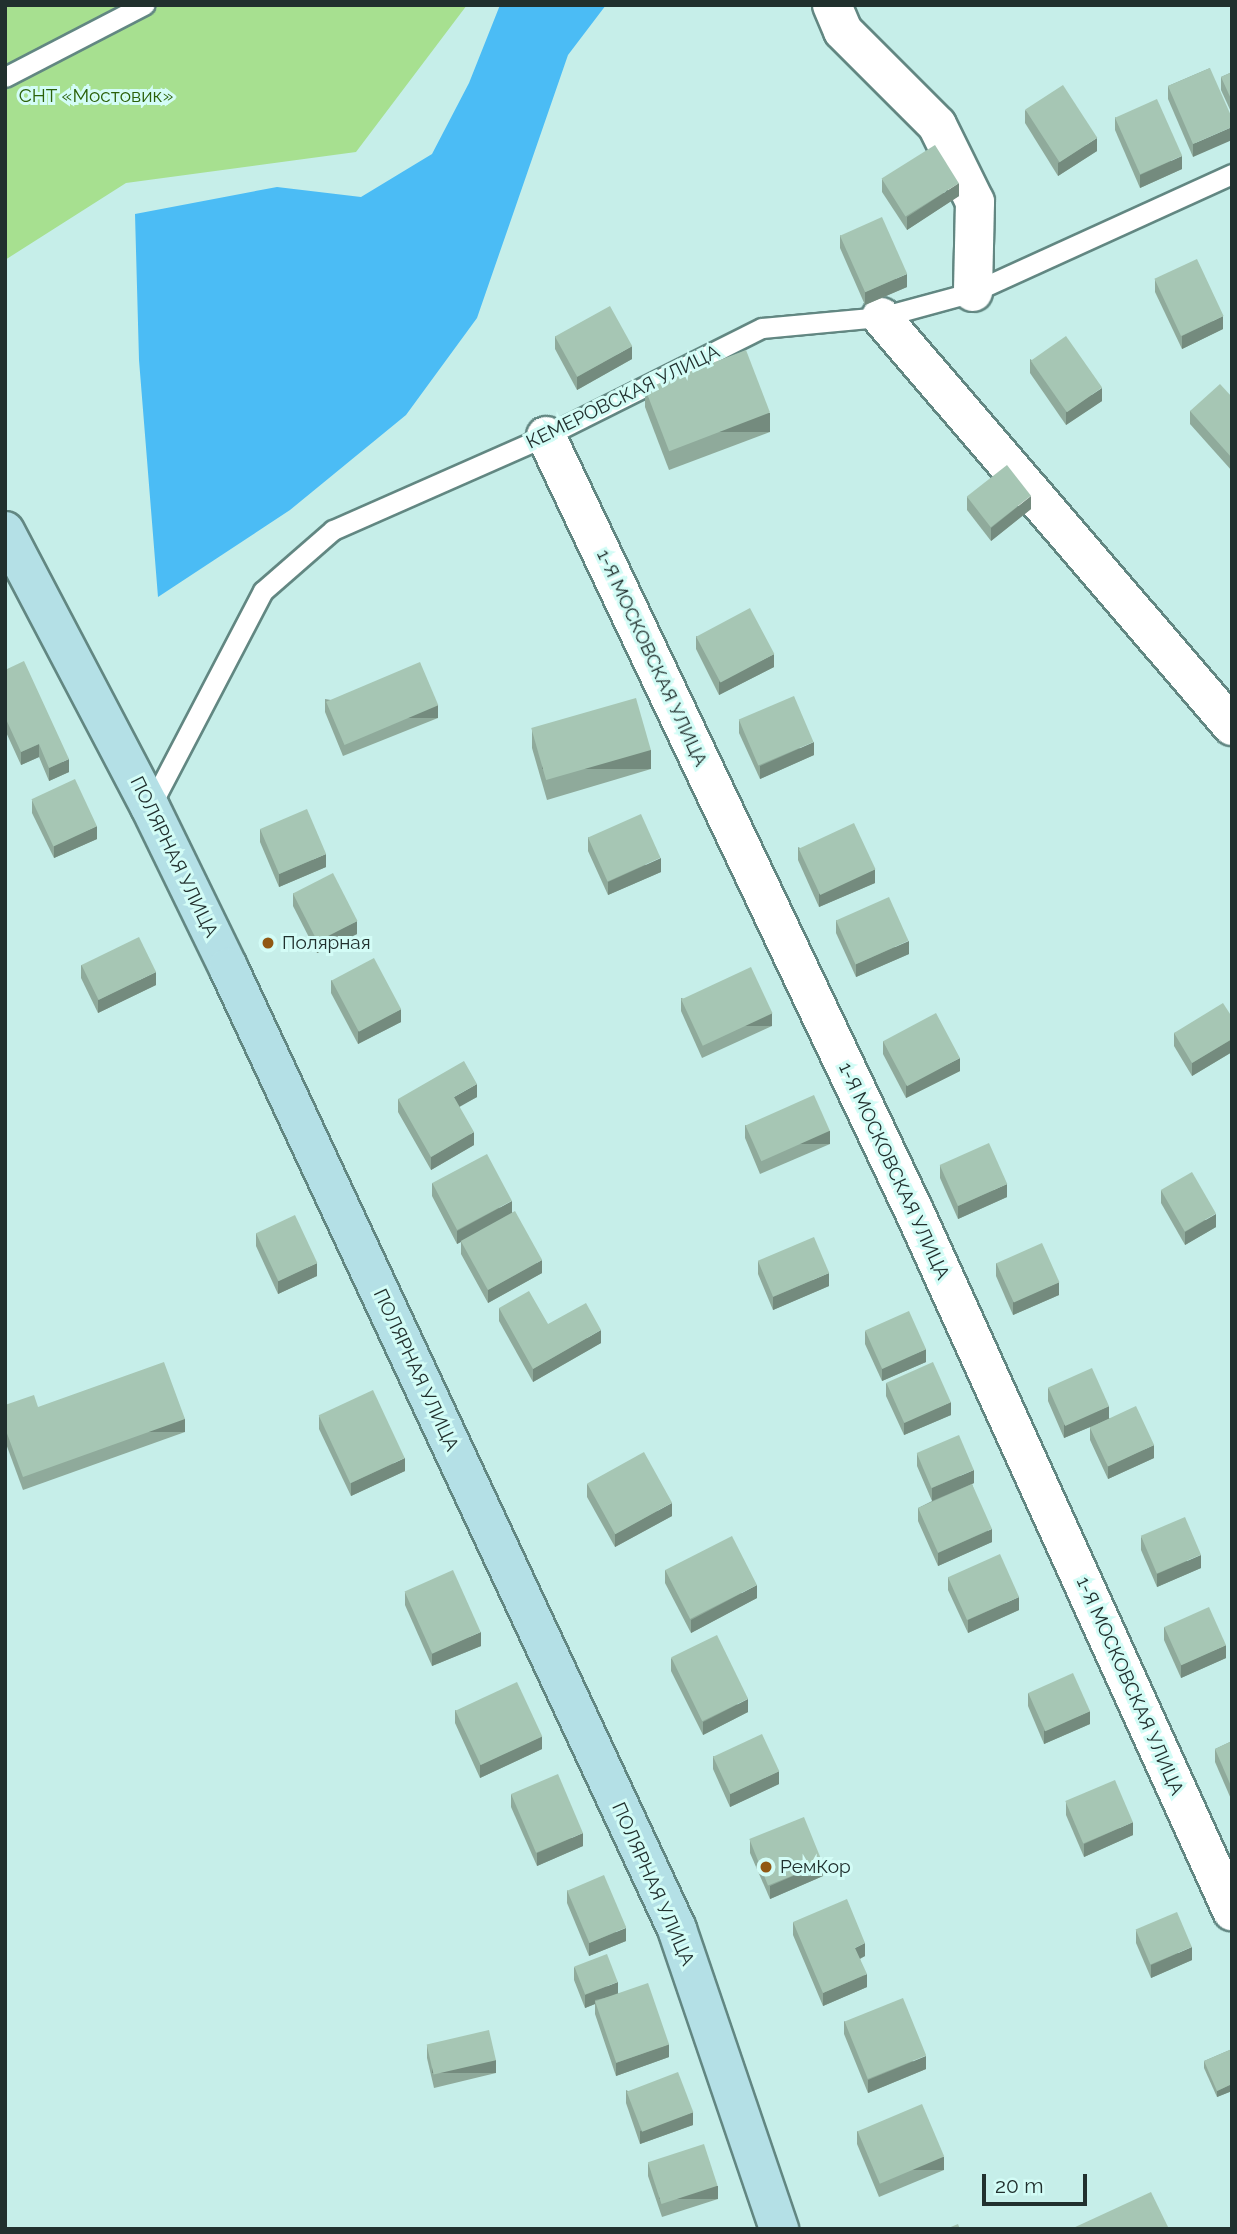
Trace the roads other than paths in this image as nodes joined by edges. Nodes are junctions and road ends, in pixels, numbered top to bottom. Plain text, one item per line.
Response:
1 (144, 5) edge
2 (832, 5) edge
3 (5, 77) edge
4 (1232, 174) edge
5 (973, 292) junction
6 (881, 317) junction
7 (546, 436) junction
8 (5, 531) edge
9 (1232, 726) edge
10 (150, 807) junction
11 (1232, 1911) edge
12 (779, 2229) edge

1 - 3 lane
2 - 5 street
4 - 5 lane, КЕМЕРОВСКАЯ УЛИЦА
5 - 6 lane, КЕМЕРОВСКАЯ УЛИЦА
6 - 7 lane, КЕМЕРОВСКАЯ УЛИЦА
6 - 9 street
7 - 10 lane, КЕМЕРОВСКАЯ УЛИЦА
7 - 11 street, 1-Я МОСКОВСКАЯ УЛИЦА
8 - 10 main road, ПОЛЯРНАЯ УЛИЦА
10 - 12 main road, ПОЛЯРНАЯ УЛИЦА

